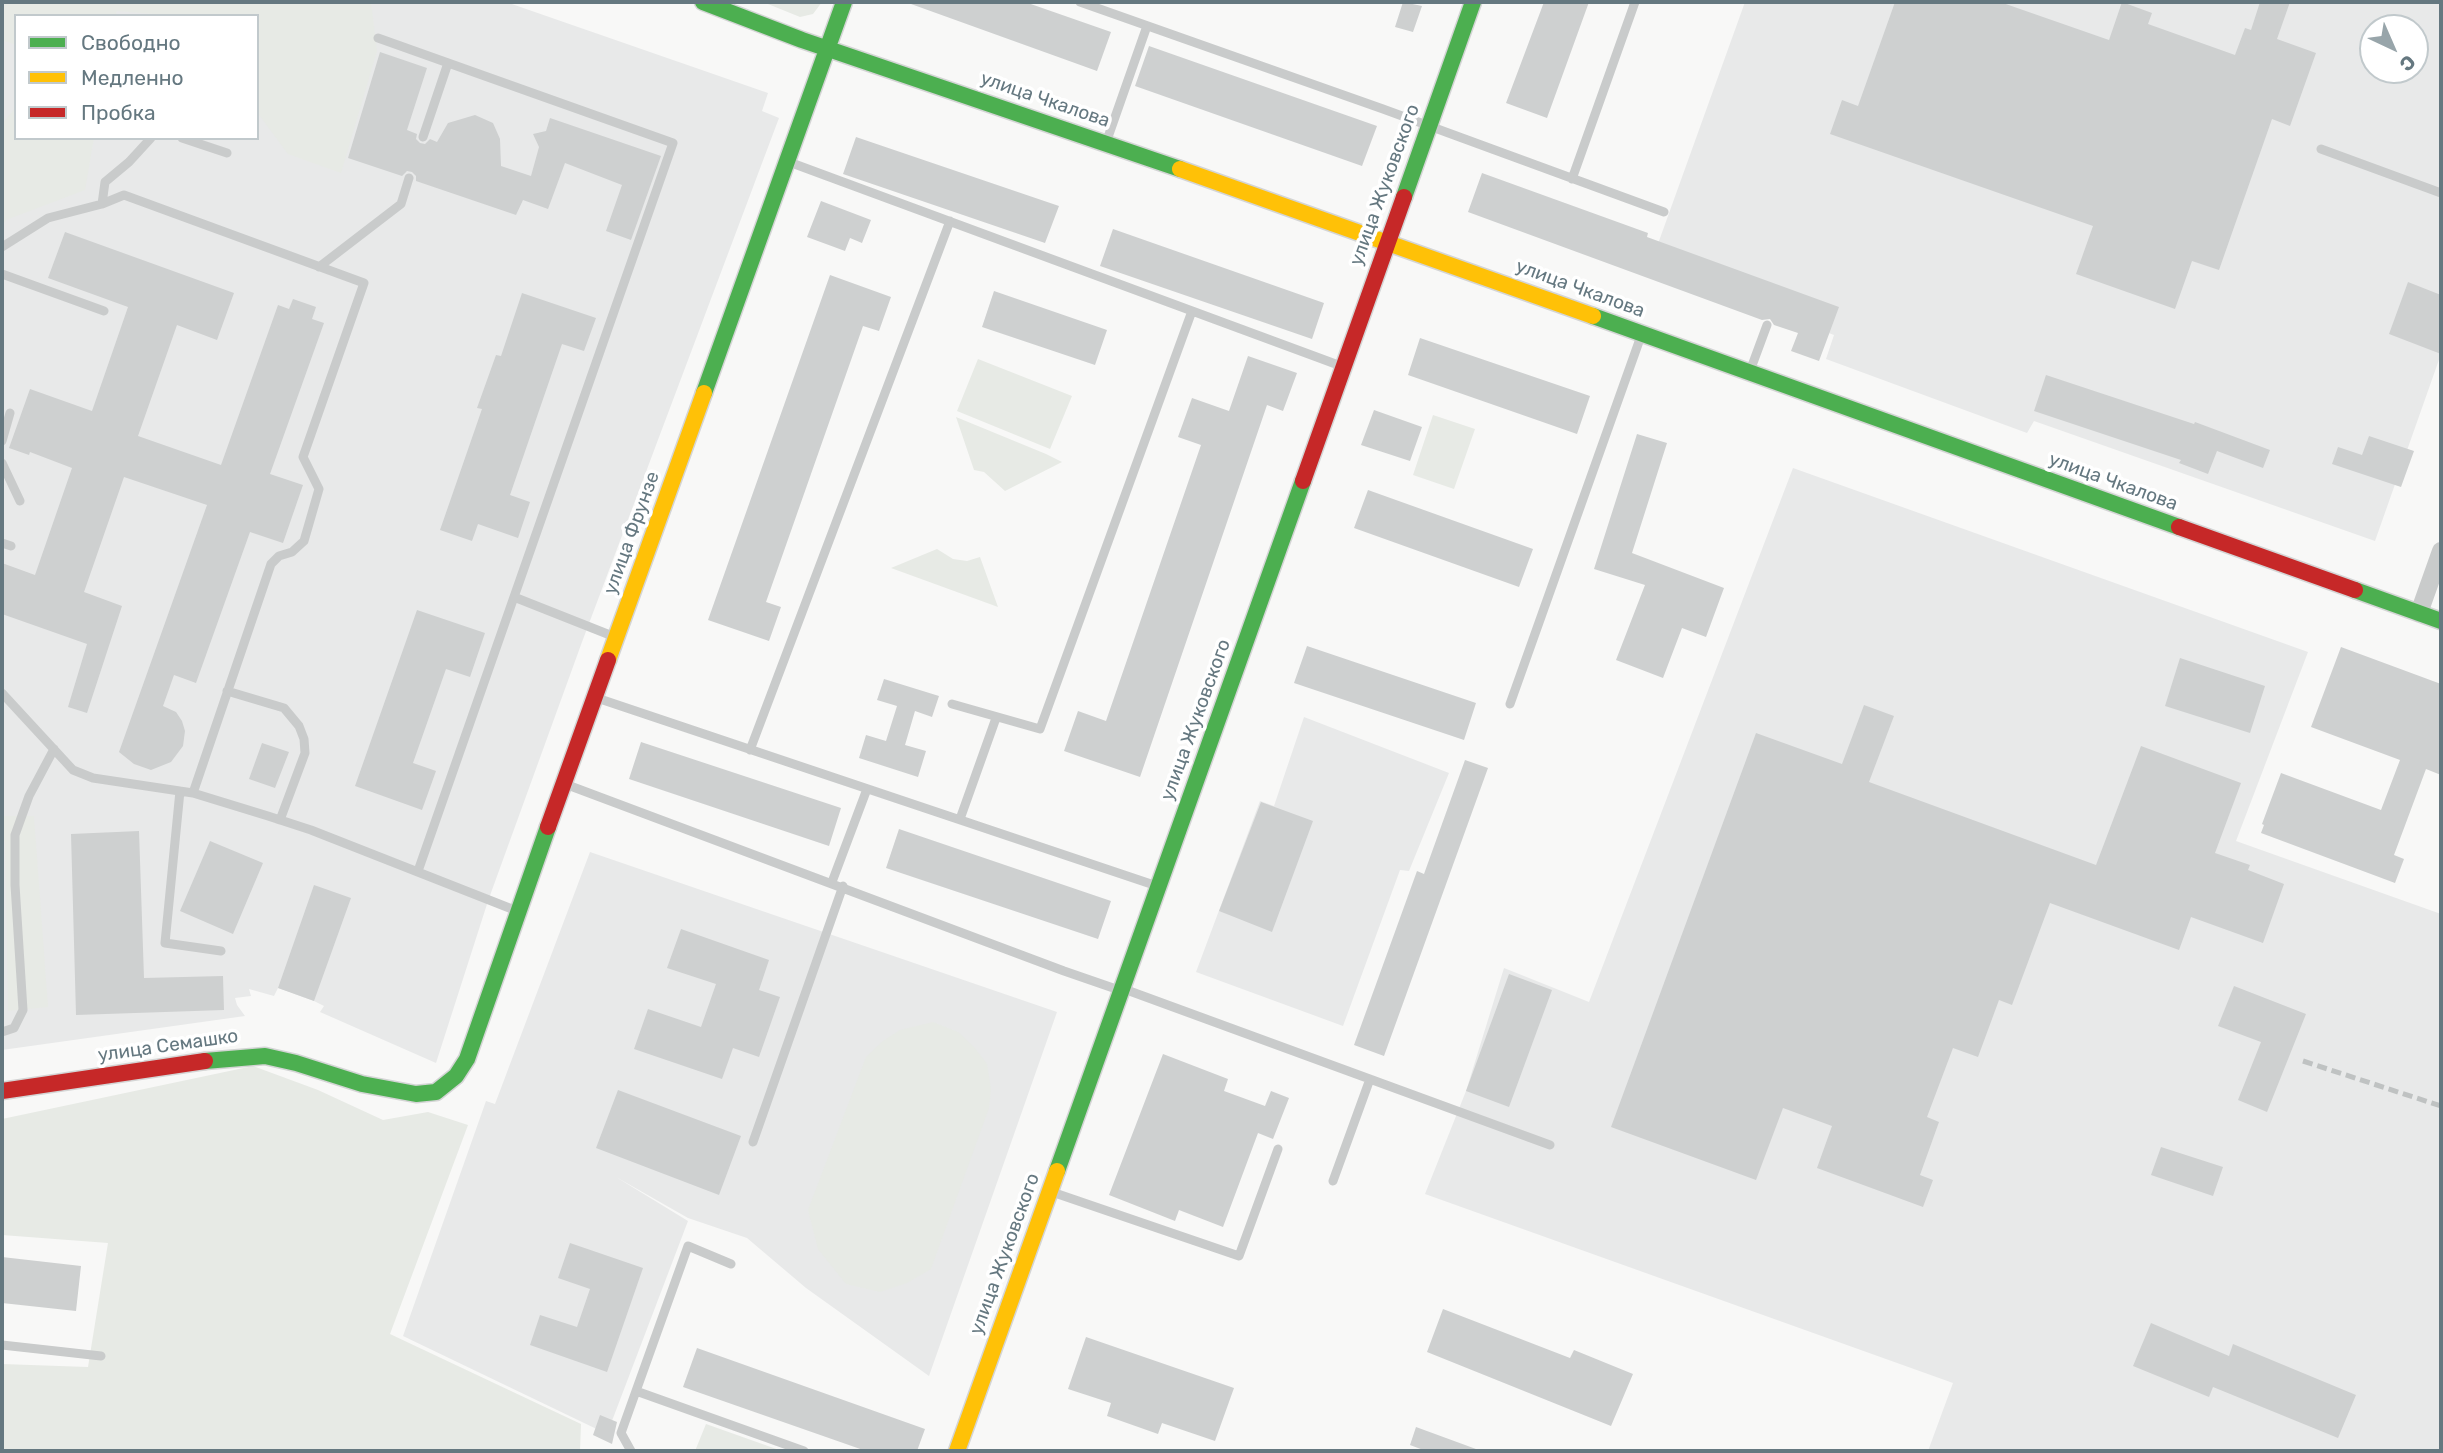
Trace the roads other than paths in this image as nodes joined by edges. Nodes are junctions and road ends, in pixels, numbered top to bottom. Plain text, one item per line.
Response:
1 (703, 2) edge
2 (844, 2) edge
3 (1080, 2) edge
4 (1473, 2) edge
5 (1635, 2) edge
6 (1147, 26) junction
7 (378, 38) dead end
8 (827, 49) junction
9 (448, 63) junction
10 (1428, 127) junction
11 (423, 137) dead end
12 (149, 140) edge
13 (188, 140) edge
14 (1106, 142) junction
15 (2321, 149) dead end
16 (227, 153) dead end
17 (788, 161) junction
18 (409, 178) dead end
19 (1572, 179) junction
20 (2441, 193) edge
21 (102, 204) junction
22 (1664, 212) dead end
23 (950, 221) junction
24 (1387, 243) junction
25 (2, 247) edge
26 (319, 267) junction
27 (2, 274) edge
28 (104, 311) dead end
29 (1192, 311) junction
30 (1767, 325) dead end
31 (1641, 334) junction
32 (1342, 366) junction
33 (1749, 373) junction
34 (10, 413) dead end
35 (2, 441) edge
36 (2, 463) edge
37 (20, 501) dead end
38 (2441, 551) edge
39 (514, 597) junction
40 (2419, 613) junction
41 (2441, 621) edge
42 (617, 638) junction
43 (227, 691) junction
44 (2, 693) edge
45 (595, 697) junction
46 (952, 704) dead end
47 (1510, 705) dead end
48 (996, 718) junction
49 (54, 749) junction
50 (750, 750) junction
51 (564, 783) junction
52 (867, 789) junction
53 (180, 791) junction
54 (193, 793) junction
55 (268, 816) junction
56 (960, 819) junction
57 (418, 872) junction
58 (832, 882) junction
59 (843, 886) junction
60 (1159, 887) junction
61 (519, 912) junction
62 (221, 951) dead end
63 (1122, 989) junction
64 (2, 1032) edge
65 (456, 1076) joint
66 (1370, 1079) junction
67 (2, 1091) edge
68 (753, 1142) dead end
69 (1550, 1145) dead end
70 (1278, 1149) dead end
71 (1333, 1181) dead end
72 (1050, 1191) junction
73 (731, 1264) dead end
74 (2, 1345) edge
75 (101, 1356) dead end
76 (636, 1391) junction
77 (631, 1451) edge
78 (804, 1451) edge
79 (957, 1451) edge

1 - 8 street, улица Чкалова
2 - 8 street, улица Фрунзе
3 - 6 lane
4 - 10 street, улица Жуковского
5 - 19 lane
6 - 10 lane
6 - 14 lane
7 - 9 lane
8 - 14 street, улица Чкалова
8 - 17 street, улица Фрунзе
9 - 11 lane
9 - 39 lane
10 - 19 lane
10 - 24 street, улица Жуковского
12 - 21 lane
13 - 16 lane
14 - 24 street, улица Чкалова
15 - 20 lane
17 - 23 lane
17 - 42 street, улица Фрунзе
18 - 26 lane
19 - 22 lane
21 - 25 lane
21 - 26 lane
23 - 29 lane
23 - 50 lane
24 - 31 street, улица Чкалова
24 - 32 street, улица Жуковского
26 - 43 lane
27 - 28 lane
29 - 32 lane
29 - 48 lane
30 - 33 lane
31 - 33 street, улица Чкалова
31 - 47 lane
32 - 60 street, улица Жуковского
33 - 40 street, улица Чкалова
34 - 35 lane
36 - 37 lane
38 - 40 street
39 - 42 lane
39 - 57 lane
40 - 41 street, улица Чкалова
42 - 45 street, улица Фрунзе
43 - 54 lane
43 - 55 lane
44 - 49 lane
45 - 50 lane
45 - 51 street, улица Фрунзе
46 - 48 lane
48 - 56 lane
49 - 53 lane
49 - 64 lane
50 - 52 lane
51 - 58 lane
51 - 61 street, улица Фрунзе
52 - 56 lane
52 - 58 lane
53 - 54 lane
53 - 62 lane
54 - 55 lane
55 - 57 lane
56 - 60 lane
57 - 61 lane
58 - 59 lane
59 - 63 lane
59 - 68 lane
60 - 63 street, улица Жуковского
61 - 65 street, улица Фрунзе
63 - 66 lane
63 - 72 street, улица Жуковского
65 - 67 street, улица Семашко
66 - 69 lane
66 - 71 lane
70 - 72 lane
72 - 79 street, улица Жуковского
73 - 76 lane
74 - 75 lane
76 - 77 lane
76 - 78 lane

